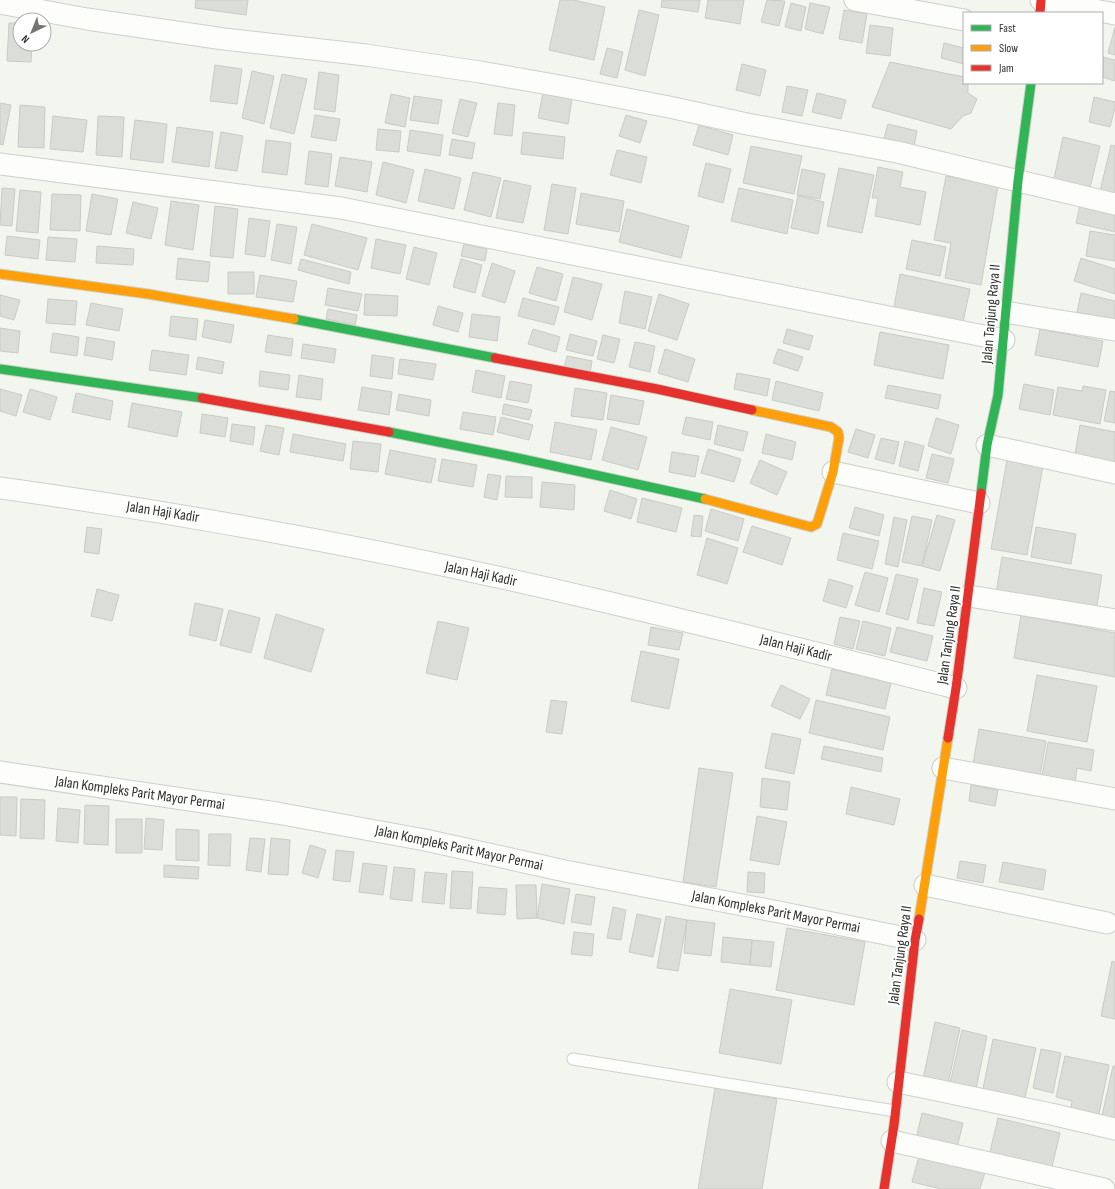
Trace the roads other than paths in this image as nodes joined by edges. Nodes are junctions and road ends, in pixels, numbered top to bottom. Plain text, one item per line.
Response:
1 (855, 0) edge
2 (1041, 0) edge
3 (0, 3) edge
4 (1040, 12) edge
5 (1115, 14) edge
6 (963, 20) edge
7 (1031, 84) edge
8 (0, 164) edge
9 (1018, 181) junction
10 (1115, 204) edge
11 (0, 274) edge
12 (1005, 312) junction
13 (1115, 330) edge
14 (1004, 340) junction
15 (0, 370) edge
16 (987, 445) junction
17 (832, 472) junction
18 (1115, 473) edge
19 (0, 488) edge
20 (979, 502) junction
21 (969, 596) junction
22 (1115, 620) edge
23 (956, 688) junction
24 (943, 768) junction
25 (0, 772) edge
26 (1115, 799) edge
27 (925, 885) junction
28 (1107, 923) dead end
29 (915, 940) junction
30 (573, 1059) dead end
31 (898, 1082) junction
32 (895, 1111) junction
33 (1115, 1129) edge
34 (892, 1141) junction
35 (884, 1189) edge
36 (1104, 1189) edge

1 - 6 street
2 - 4 street
2 - 5 street
3 - 9 street
7 - 9 street, Jalan Tanjung Raya II
8 - 14 street
9 - 10 street
9 - 12 street, Jalan Tanjung Raya II
11 - 17 street
12 - 13 street
12 - 14 street, Jalan Tanjung Raya II
14 - 16 street, Jalan Tanjung Raya II
15 - 17 street
16 - 18 street
16 - 20 street, Jalan Tanjung Raya II
17 - 20 street
19 - 23 street, Jalan Haji Kadir
20 - 21 street, Jalan Tanjung Raya II
21 - 22 street
21 - 23 street, Jalan Tanjung Raya II
23 - 24 street, Jalan Tanjung Raya II
24 - 26 street
24 - 27 street, Jalan Tanjung Raya II
25 - 29 street, Jalan Kompleks Parit Mayor Permai
27 - 28 street
27 - 29 street, Jalan Tanjung Raya II
29 - 31 street, Jalan Tanjung Raya II
30 - 32 lane
31 - 32 street, Jalan Tanjung Raya II
31 - 33 street
32 - 34 street, Jalan Tanjung Raya II
34 - 35 street, Jalan Tanjung Raya II
34 - 36 street

